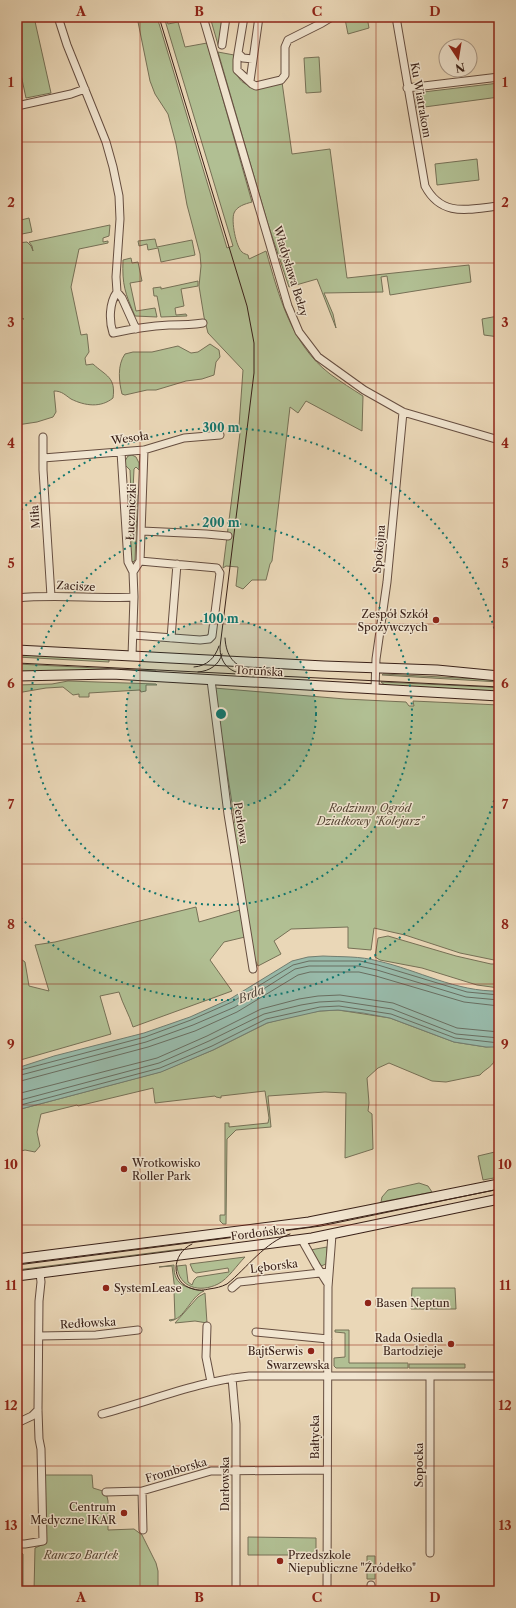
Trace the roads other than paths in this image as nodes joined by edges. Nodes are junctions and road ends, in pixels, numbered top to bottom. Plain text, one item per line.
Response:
1 (58, 17) edge
2 (203, 17) edge
3 (226, 17) edge
4 (244, 17) edge
5 (259, 17) edge
6 (317, 17) edge
7 (332, 17) edge
8 (396, 17) edge
9 (320, 24) junction
10 (222, 45) dead end
11 (238, 53) junction
12 (253, 59) junction
13 (499, 77) edge
14 (253, 83) junction
15 (407, 88) junction
16 (85, 89) junction
17 (17, 106) edge
18 (499, 206) edge
19 (117, 292) junction
20 (203, 323) dead end
21 (136, 329) junction
22 (403, 412) junction
23 (220, 435) dead end
24 (43, 437) dead end
25 (499, 440) edge
26 (144, 450) junction
27 (121, 452) junction
28 (43, 458) junction
29 (142, 531) junction
30 (228, 536) dead end
31 (140, 561) junction
32 (177, 564) junction
33 (133, 572) junction
34 (51, 596) junction
35 (134, 597) junction
36 (17, 598) edge
37 (133, 635) junction
38 (171, 638) junction
39 (17, 650) edge
40 (132, 656) junction
41 (376, 667) junction
42 (17, 676) edge
43 (499, 676) edge
44 (211, 680) junction
45 (375, 689) junction
46 (499, 696) edge
47 (253, 969) dead end
48 (499, 1184) edge
49 (499, 1198) edge
50 (319, 1220) junction
51 (307, 1222) junction
52 (332, 1235) junction
53 (302, 1240) junction
54 (17, 1259) edge
55 (320, 1272) junction
56 (329, 1272) junction
57 (40, 1273) junction
58 (17, 1276) edge
59 (328, 1284) junction
60 (232, 1288) dead end
61 (207, 1326) dead end
62 (138, 1330) dead end
63 (256, 1332) dead end
64 (39, 1336) junction
65 (328, 1339) junction
66 (328, 1376) junction
67 (499, 1376) edge
68 (430, 1377) junction
69 (232, 1378) junction
70 (210, 1382) junction
71 (38, 1410) junction
72 (102, 1414) dead end
73 (17, 1423) edge
74 (236, 1470) junction
75 (327, 1470) junction
76 (142, 1491) junction
77 (106, 1492) dead end
78 (143, 1530) dead end
79 (17, 1544) edge
80 (430, 1553) dead end
81 (236, 1591) edge
82 (327, 1591) edge

1 - 16 street
2 - 22 street, Władysława Bełzy
3 - 10 street
4 - 11 street
5 - 12 street
6 - 9 street
7 - 9 street
8 - 15 street, Ku Wiatrakom
9 - 14 street
11 - 12 street
11 - 14 street
12 - 14 street
13 - 15 street
15 - 18 street, Ku Wiatrakom
16 - 17 street
16 - 19 street
19 - 21 street
19 - 21 street
20 - 21 street
22 - 25 street, Władysława Bełzy
22 - 41 street, Spokojna
23 - 26 street, Wesoła
24 - 28 street, Miła
26 - 27 street, Wesoła
26 - 29 street, Łuczniczki
27 - 28 street, Wesoła
27 - 33 street, Łuczniczki
28 - 34 street, Miła
29 - 30 street
29 - 31 street, Łuczniczki
31 - 32 street
31 - 33 street, Łuczniczki
32 - 38 street
32 - 38 street
33 - 35 street, Łuczniczki
34 - 35 street, Zacisze
34 - 36 street, Zacisze
35 - 37 street, Łuczniczki
37 - 38 street
37 - 40 street, Łuczniczki
39 - 40 main road, Toruńska
40 - 41 main road, Toruńska
41 - 43 main road, Toruńska
41 - 45 street, Spokojna
42 - 44 main road, Toruńska
44 - 45 main road, Toruńska
44 - 47 street, Perłowa
45 - 46 main road, Toruńska
48 - 50 main road, Fordońska
49 - 52 main road, Fordońska
50 - 51 main road, Fordońska
50 - 52 main road
51 - 53 main road
51 - 54 main road, Fordońska
52 - 53 main road, Fordońska
52 - 56 street, Bałtycka
53 - 55 street
53 - 57 main road, Fordońska
55 - 56 street, Lęborska
55 - 59 street
55 - 60 street, Lęborska
56 - 59 street, Bałtycka
57 - 58 main road, Fordońska
57 - 64 street
59 - 65 street, Bałtycka
61 - 70 street
62 - 64 street, Redłowska
63 - 65 street
64 - 71 street
65 - 66 street, Bałtycka
66 - 68 street, Swarzewska
66 - 69 street, Swarzewska
66 - 75 street, Bałtycka
67 - 68 street, Swarzewska
68 - 80 street, Sopocka
69 - 70 street, Swarzewska
69 - 74 street, Darłowska
70 - 72 street, Swarzewska
71 - 73 street
71 - 79 street
74 - 75 street, Fromborska
74 - 76 street, Fromborska
74 - 81 street, Darłowska
75 - 82 street, Bałtycka
76 - 77 street
76 - 78 street, Fromborska

